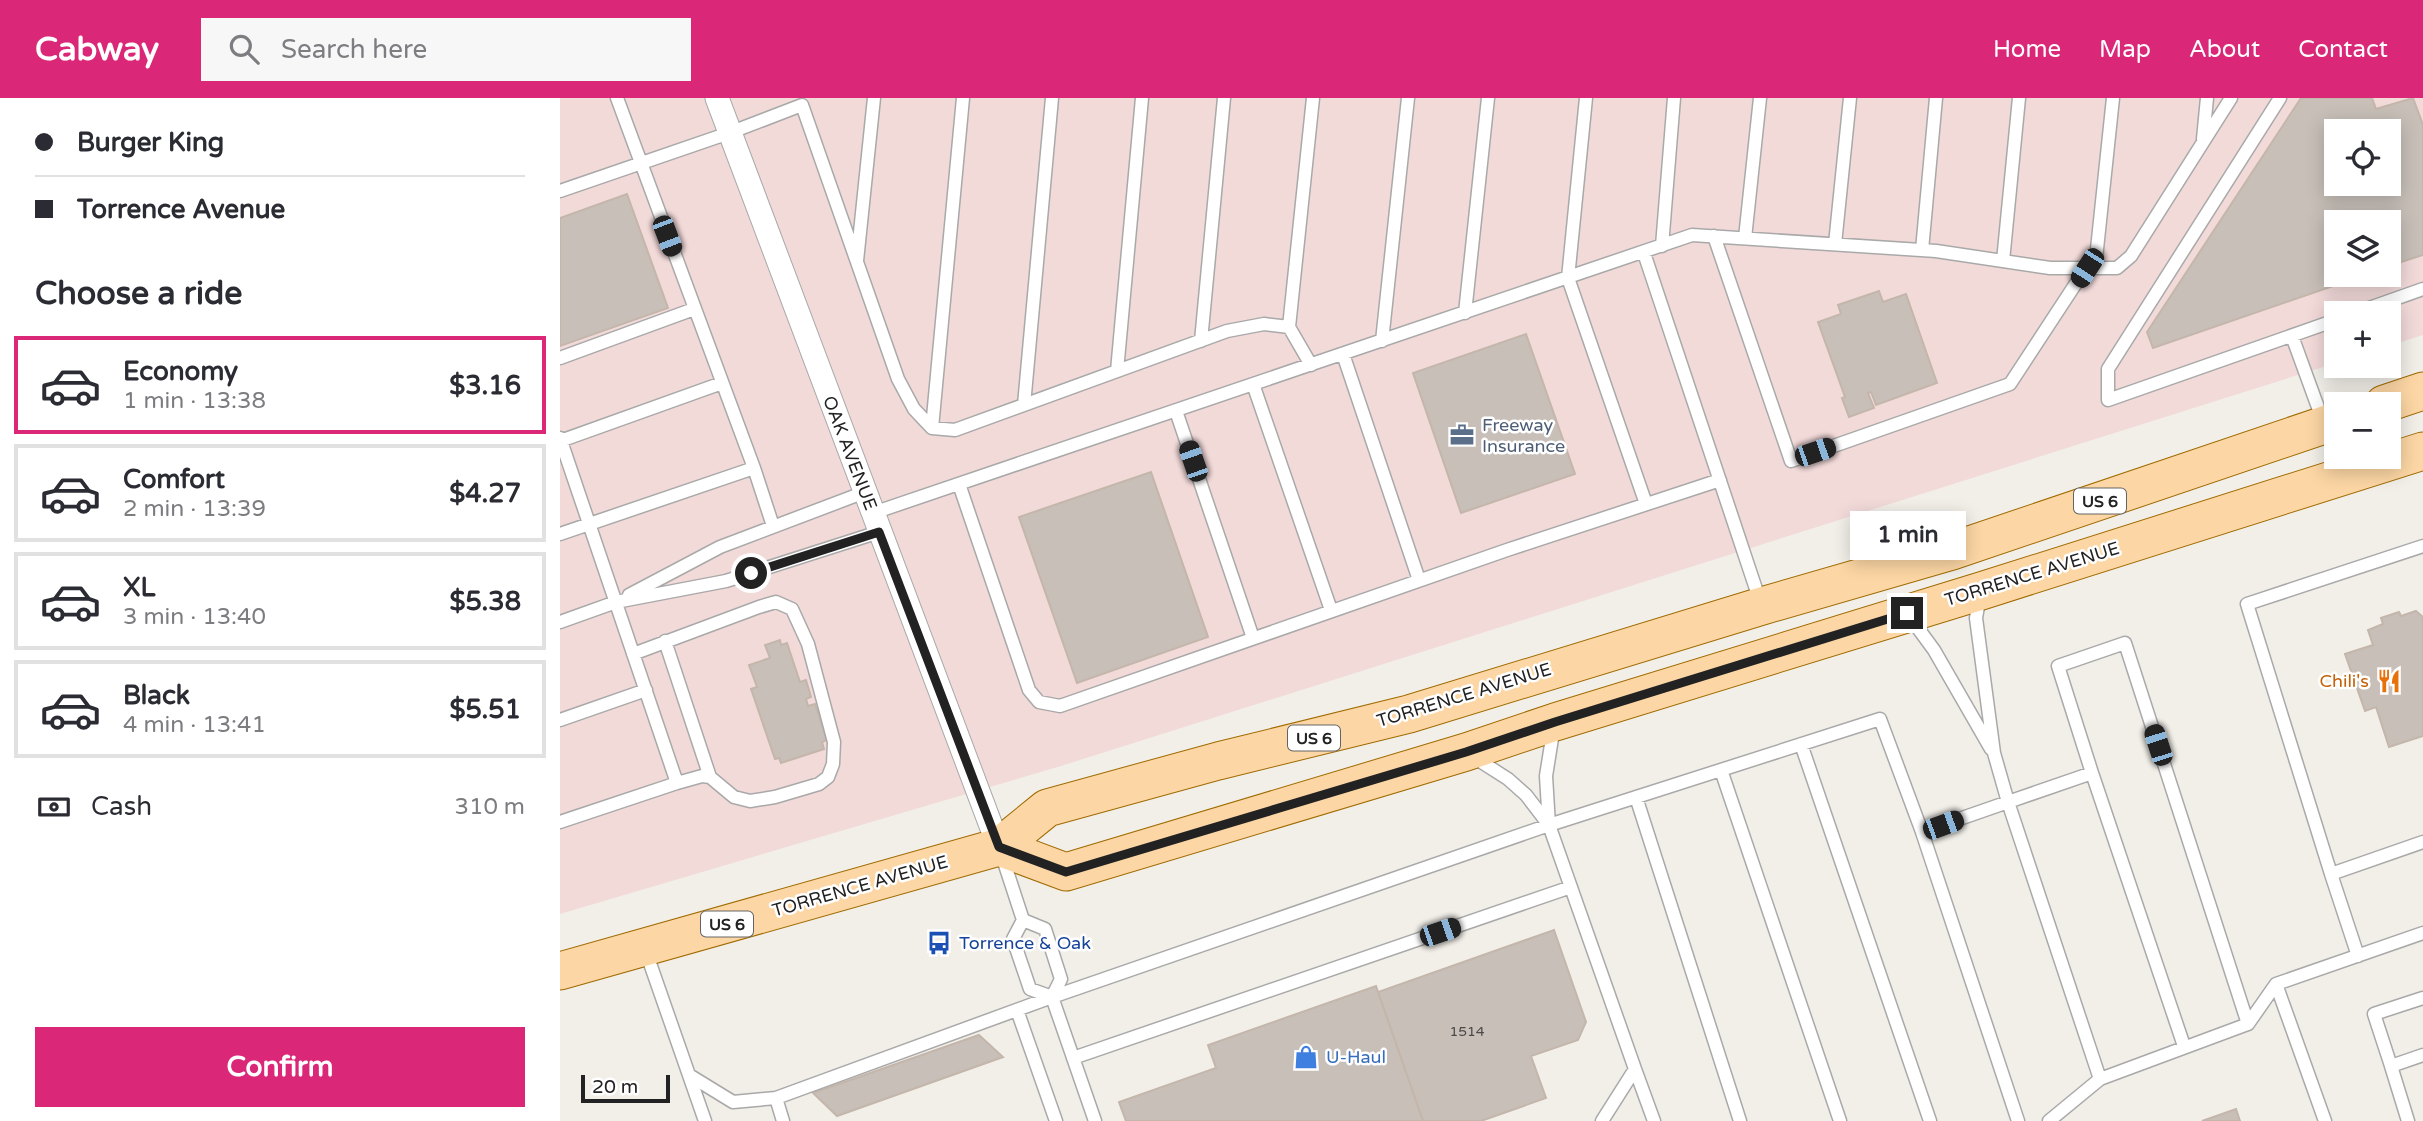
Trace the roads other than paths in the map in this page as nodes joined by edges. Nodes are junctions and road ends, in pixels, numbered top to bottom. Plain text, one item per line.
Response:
1 (617, 98) edge
2 (717, 98) edge
3 (874, 98) edge
4 (963, 98) edge
5 (1052, 98) edge
6 (1142, 98) edge
7 (1224, 98) edge
8 (1313, 98) edge
9 (1408, 98) edge
10 (1488, 98) edge
11 (1586, 98) edge
12 (1674, 98) edge
13 (1760, 98) edge
14 (1850, 98) edge
15 (1936, 98) edge
16 (2019, 98) edge
17 (2113, 98) edge
18 (2207, 98) edge
19 (2231, 98) edge
20 (2280, 98) edge
21 (800, 102) edge
22 (729, 134) junction
23 (2203, 143) junction
24 (639, 164) junction
25 (561, 189) edge
26 (1714, 236) junction
27 (1745, 238) junction
28 (1835, 244) junction
29 (1661, 246) junction
30 (1922, 250) junction
31 (1644, 253) junction
32 (2003, 261) junction
33 (857, 265) junction
34 (2091, 268) junction
35 (1568, 278) junction
36 (2423, 289) edge
37 (2389, 301) edge
38 (694, 309) junction
39 (1465, 313) junction
40 (2324, 324) edge
41 (1289, 327) junction
42 (2292, 336) junction
43 (1201, 341) junction
44 (1382, 341) junction
45 (1343, 354) junction
46 (560, 358) edge
47 (1311, 365) junction
48 (1117, 372) junction
49 (722, 383) junction
50 (1254, 384) junction
51 (2423, 391) edge
52 (2401, 398) edge
53 (1024, 405) junction
54 (2324, 409) edge
55 (1176, 411) junction
56 (2324, 425) edge
57 (932, 428) junction
58 (560, 440) edge
59 (2423, 451) edge
60 (754, 468) junction
61 (1720, 480) junction
62 (959, 484) junction
63 (1646, 504) junction
64 (872, 512) junction
65 (589, 524) junction
66 (773, 526) junction
67 (560, 534) edge
68 (2423, 546) edge
69 (1419, 580) junction
70 (1981, 591) junction
71 (616, 602) junction
72 (1762, 606) junction
73 (1331, 610) junction
74 (1907, 613) junction
75 (560, 622) edge
76 (1253, 638) junction
77 (665, 641) junction
78 (633, 654) junction
79 (646, 690) junction
80 (560, 720) edge
81 (1555, 722) junction
82 (1801, 744) junction
83 (1466, 752) junction
84 (1994, 753) junction
85 (1721, 770) junction
86 (2092, 773) junction
87 (710, 776) junction
88 (677, 783) junction
89 (1636, 797) junction
90 (2008, 802) junction
91 (560, 822) edge
92 (1549, 825) junction
93 (1922, 832) junction
94 (2423, 842) edge
95 (999, 847) junction
96 (2331, 874) junction
97 (1571, 887) junction
98 (1023, 920) junction
99 (2423, 933) edge
100 (645, 948) junction
101 (2358, 956) junction
102 (560, 971) edge
103 (2276, 984) junction
104 (1052, 997) junction
105 (2423, 998) edge
106 (1017, 1010) junction
107 (2248, 1024) junction
108 (2184, 1046) junction
109 (2423, 1055) edge
110 (1073, 1058) junction
111 (2391, 1066) junction
112 (1634, 1069) junction
113 (689, 1075) junction
114 (2100, 1079) junction
115 (776, 1098) junction
116 (700, 1119) edge
117 (783, 1121) edge
118 (1056, 1121) edge
119 (1095, 1121) edge
120 (1602, 1121) edge
121 (1654, 1121) edge
122 (1741, 1121) edge
123 (1840, 1121) edge
124 (1930, 1121) edge
125 (2018, 1121) edge
126 (2049, 1121) edge
127 (2325, 1121) edge
128 (2407, 1121) edge

1 - 24 lane
2 - 22 street, OAK AVENUE
3 - 33 lane
4 - 57 lane
5 - 53 lane
6 - 48 lane
7 - 43 lane
8 - 41 lane
9 - 44 lane
10 - 39 lane
11 - 35 lane
12 - 29 lane
13 - 27 lane
14 - 28 lane
15 - 30 lane
16 - 32 lane
17 - 34 lane
18 - 23 lane
19 - 23 lane
20 - 42 lane
21 - 22 lane
21 - 33 lane
22 - 24 lane
22 - 64 street, OAK AVENUE
23 - 34 lane
24 - 25 lane
24 - 38 lane
26 - 27 lane
26 - 29 lane
26 - 34 lane
27 - 28 lane
28 - 30 lane
29 - 31 lane
30 - 32 lane
31 - 35 lane
31 - 61 lane
32 - 34 lane
33 - 57 lane
35 - 39 lane
35 - 63 lane
36 - 37 lane
38 - 46 lane
38 - 49 lane
39 - 44 lane
40 - 42 lane
41 - 43 lane
41 - 47 lane
42 - 54 lane
43 - 48 lane
44 - 45 lane
45 - 47 lane
45 - 69 lane
47 - 50 lane
48 - 53 lane
49 - 58 lane
49 - 60 lane
50 - 55 lane
50 - 73 lane
51 - 52 main road
53 - 57 lane
55 - 62 lane
55 - 76 lane
56 - 72 main road, TORRENCE AVENUE / US 6
58 - 65 lane
59 - 70 main road, TORRENCE AVENUE
60 - 65 lane
60 - 66 lane
61 - 63 lane
61 - 72 lane
62 - 64 lane
62 - 76 lane
63 - 69 lane
64 - 66 lane
64 - 71 lane
64 - 95 street, OAK AVENUE
65 - 67 lane
65 - 71 lane
66 - 71 lane
68 - 96 lane
69 - 73 lane
70 - 74 main road, TORRENCE AVENUE
70 - 84 lane
71 - 75 lane
71 - 78 lane
72 - 95 main road, TORRENCE AVENUE / US 6
73 - 76 lane
74 - 81 main road, TORRENCE AVENUE
74 - 84 lane
77 - 78 lane
77 - 87 lane
77 - 87 lane
78 - 79 lane
79 - 80 lane
79 - 88 lane
81 - 83 main road, TORRENCE AVENUE
81 - 92 lane
82 - 85 lane
82 - 93 lane
82 - 124 lane
83 - 92 lane
83 - 95 main road, TORRENCE AVENUE
84 - 90 lane
85 - 89 lane
85 - 123 lane
86 - 90 lane
86 - 107 lane
86 - 108 lane
87 - 88 lane
88 - 91 lane
89 - 92 lane
89 - 122 lane
90 - 93 lane
90 - 114 lane
92 - 97 lane
92 - 104 lane
93 - 125 lane
94 - 96 lane
95 - 98 lane
95 - 100 main road, TORRENCE AVENUE / US 6
96 - 101 lane
97 - 110 lane
97 - 112 lane
98 - 104 lane
98 - 104 lane
99 - 101 lane
100 - 102 main road, TORRENCE AVENUE / US 6
100 - 113 lane
101 - 103 lane
103 - 107 lane
103 - 127 lane
104 - 106 lane
104 - 110 lane
105 - 111 lane
106 - 115 lane
106 - 118 lane
107 - 108 lane
108 - 114 lane
109 - 111 lane
110 - 119 lane
111 - 128 lane
112 - 120 lane
112 - 121 lane
113 - 115 lane
113 - 116 lane
114 - 126 lane
115 - 117 lane

